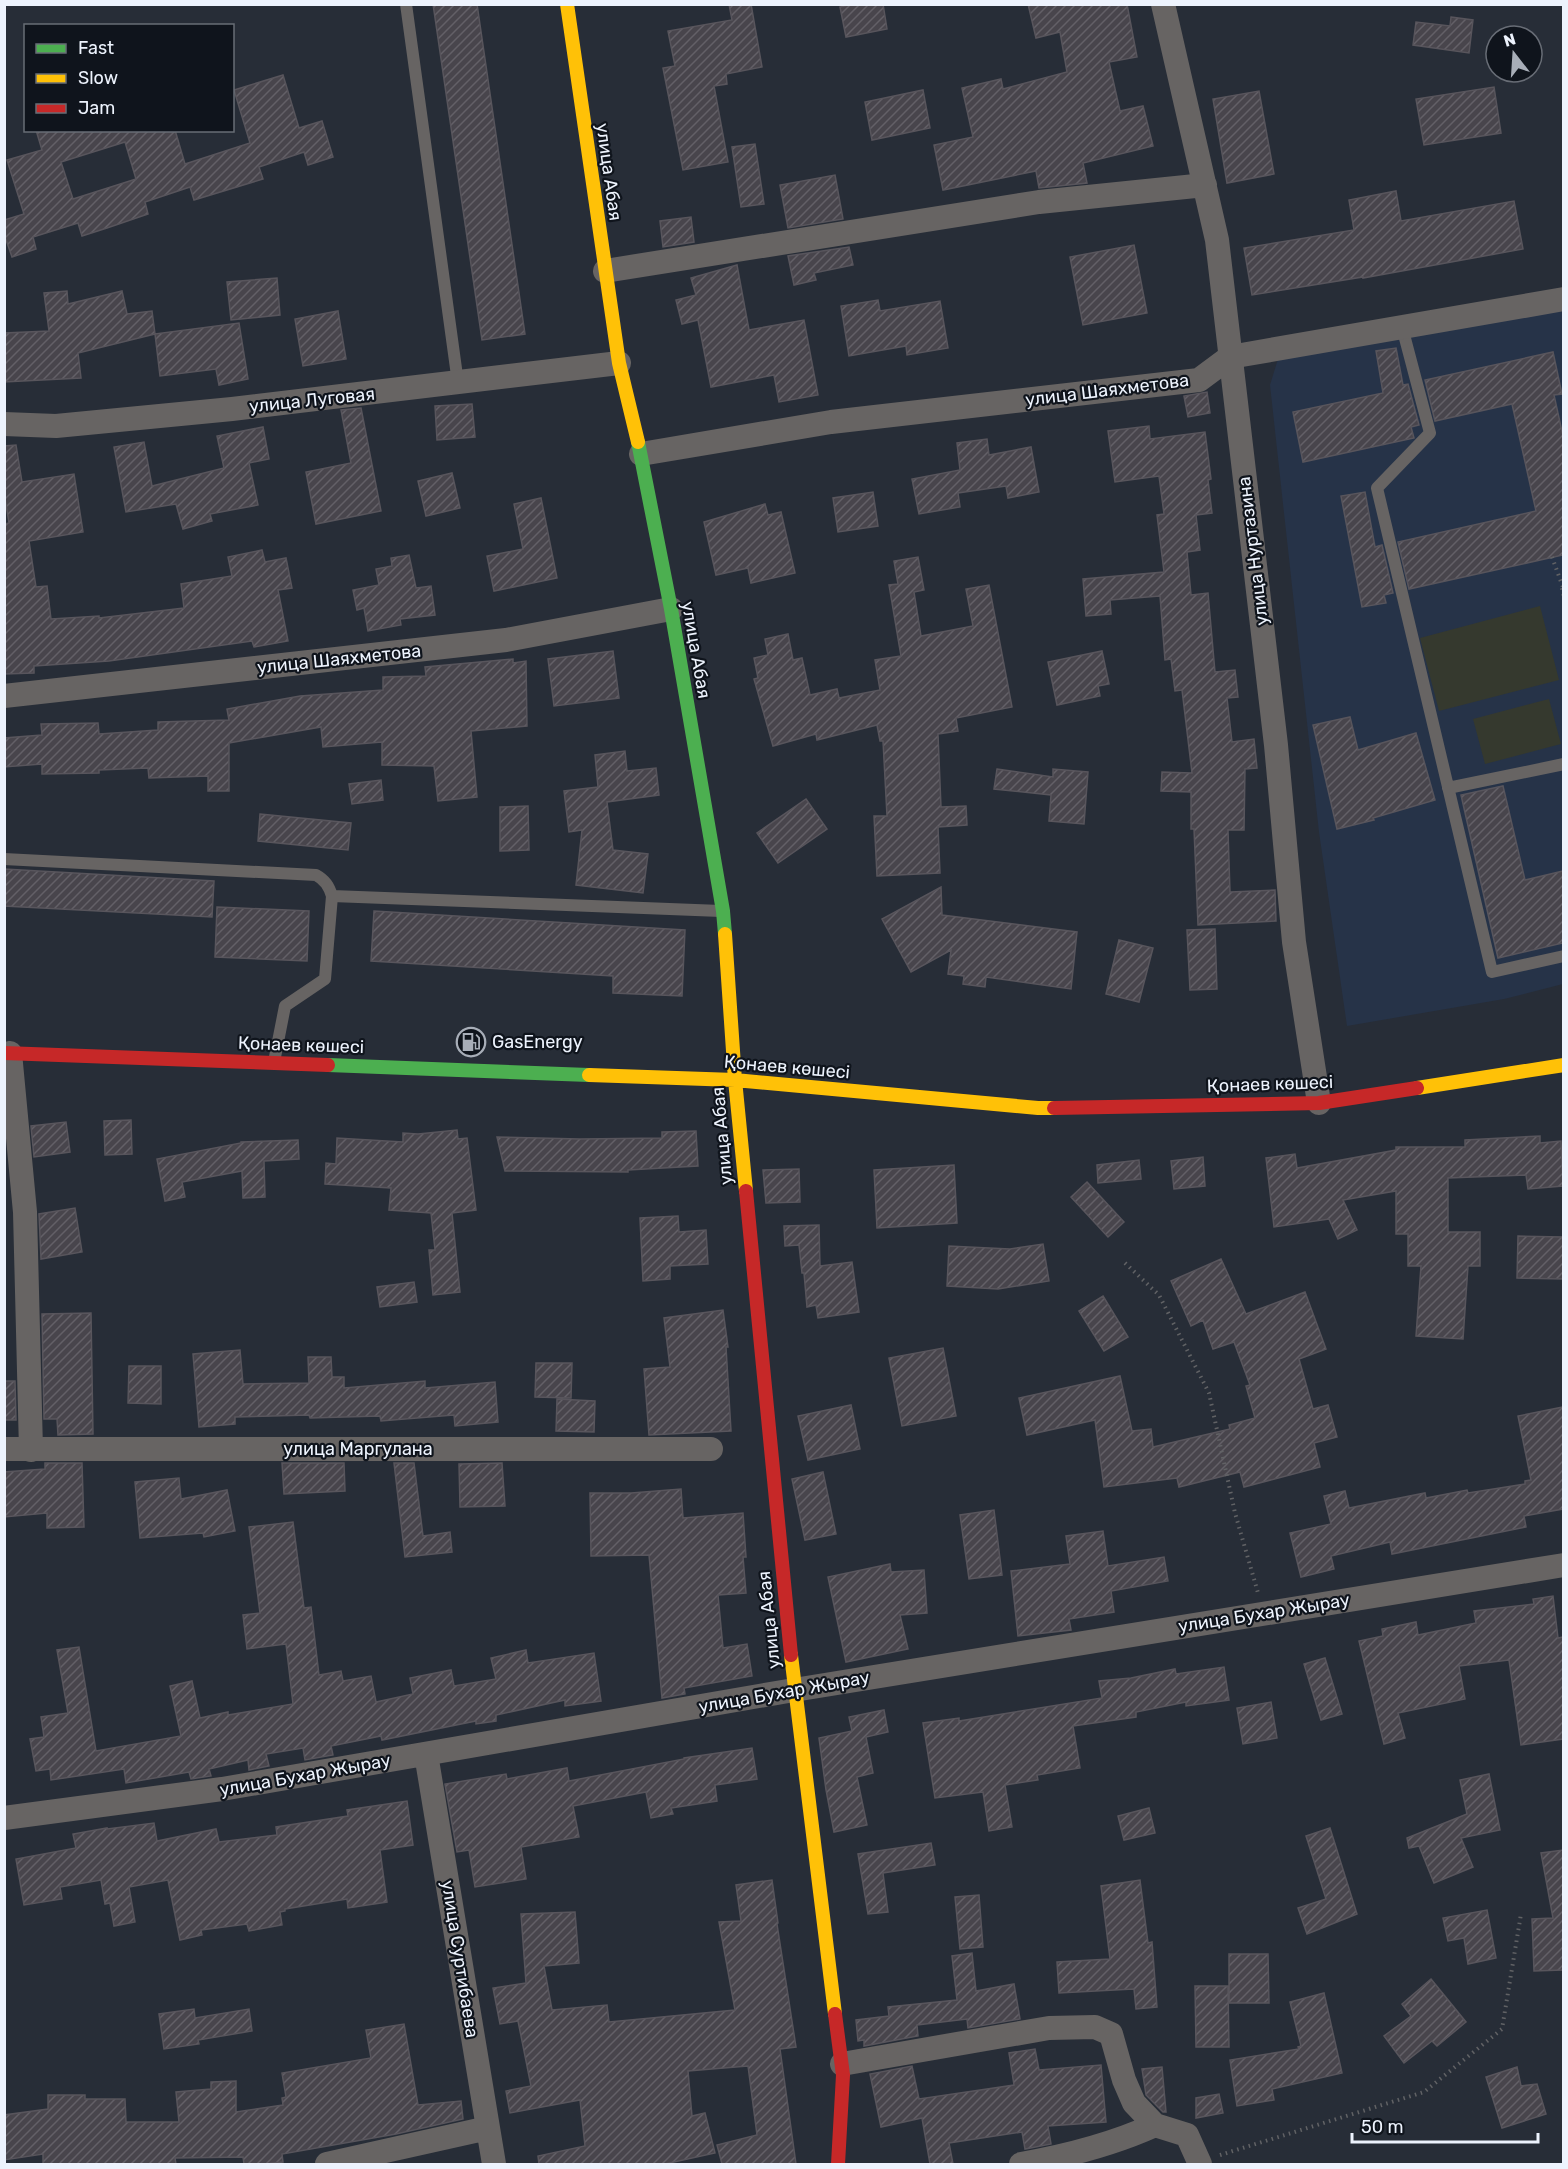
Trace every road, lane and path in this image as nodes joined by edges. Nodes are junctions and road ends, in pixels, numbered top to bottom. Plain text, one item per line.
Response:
1 (406, 4) edge
2 (567, 4) edge
3 (1163, 4) edge
4 (1204, 185) junction
5 (605, 271) junction
6 (1563, 299) edge
7 (1402, 327) junction
8 (1230, 357) junction
9 (619, 363) junction
10 (459, 383) junction
11 (4, 424) edge
12 (641, 454) junction
13 (1552, 557) dead end
14 (1563, 589) edge
15 (1563, 597) edge
16 (671, 609) junction
17 (4, 696) edge
18 (1563, 764) edge
19 (1449, 788) junction
20 (4, 859) edge
21 (332, 896) junction
22 (723, 911) junction
23 (1563, 956) edge
24 (7, 1053) edge
25 (274, 1062) junction
26 (1563, 1065) edge
27 (735, 1080) junction
28 (1319, 1102) junction
29 (1125, 1263) dead end
30 (4, 1449) edge
31 (711, 1449) dead end
32 (31, 1450) junction
33 (1563, 1564) edge
34 (1264, 1613) junction
35 (794, 1690) junction
36 (426, 1754) junction
37 (4, 1818) edge
38 (1521, 1914) dead end
39 (842, 2064) junction
40 (1155, 2125) junction
41 (488, 2128) junction
42 (1200, 2163) edge
43 (327, 2164) edge
44 (494, 2164) edge
45 (838, 2164) edge
46 (1021, 2164) edge

1 - 10 lane
2 - 5 main road, улица Абая
3 - 4 street, улица Нуртазина
4 - 5 street
4 - 8 street, улица Нуртазина
5 - 9 main road, улица Абая
6 - 7 street, улица Шаяхметова
7 - 8 street, улица Шаяхметова
7 - 19 lane
8 - 12 street, улица Шаяхметова
8 - 28 street, улица Нуртазина
9 - 10 street, улица Луговая
9 - 12 main road, улица Абая
10 - 11 street, улица Луговая
12 - 16 main road, улица Абая
13 - 14 path
14 - 15 path
16 - 17 street, улица Шаяхметова
16 - 22 main road, улица Абая
18 - 19 lane
19 - 23 lane
20 - 21 lane
21 - 22 lane
21 - 25 lane
22 - 27 main road, улица Абая
24 - 25 main road, Қонаев көшесі
24 - 32 street
25 - 27 main road, Қонаев көшесі
26 - 28 main road, Қонаев көшесі
27 - 28 main road, Қонаев көшесі
27 - 35 main road, улица Абая
29 - 34 path
30 - 32 street, улица Маргулана
31 - 32 street, улица Маргулана
33 - 34 street, улица Бухар Жырау
34 - 35 street, улица Бухар Жырау
35 - 36 street, улица Бухар Жырау
35 - 39 main road, улица Абая
36 - 37 street, улица Бухар Жырау
36 - 41 street, улица Суртибаева
38 - 42 path
39 - 40 street
39 - 45 main road, улица Абая
40 - 42 street
40 - 46 street
41 - 43 street
41 - 44 street, улица Суртибаева

